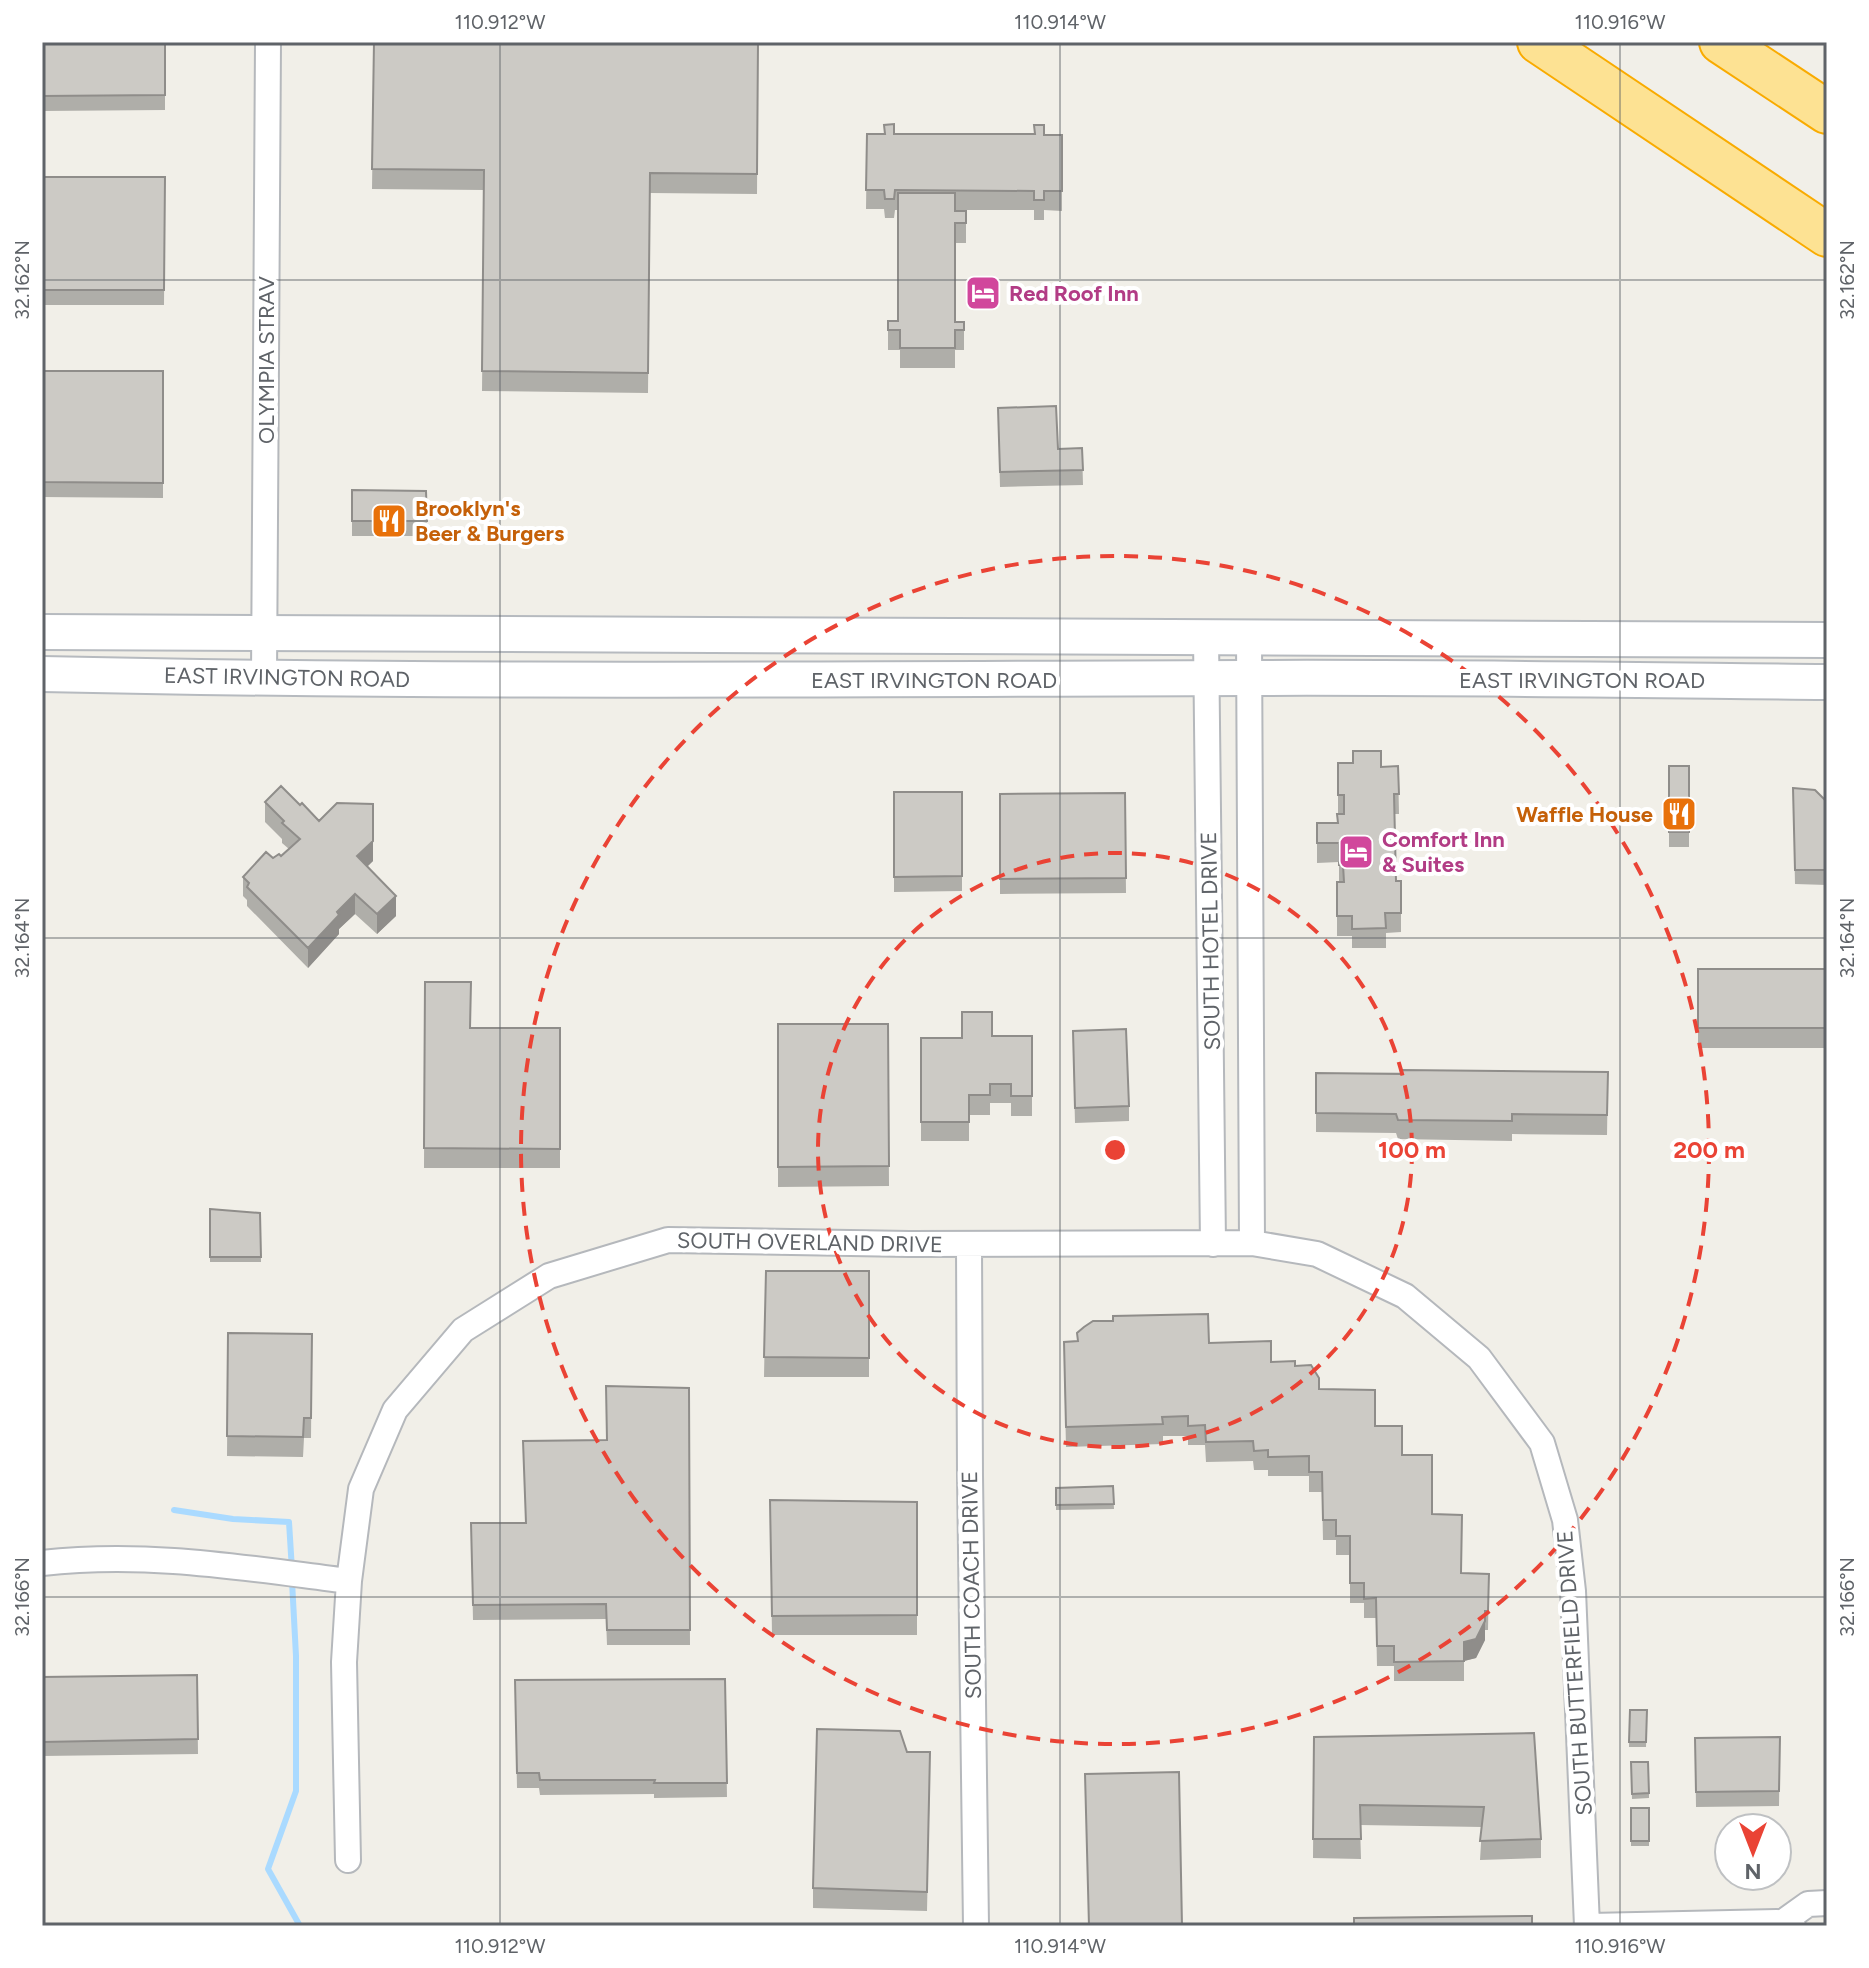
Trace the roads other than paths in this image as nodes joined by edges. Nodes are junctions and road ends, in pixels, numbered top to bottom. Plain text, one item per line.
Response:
1 (268, 42) edge
2 (1539, 42) edge
3 (1721, 42) edge
4 (1756, 42) edge
5 (1827, 101) edge
6 (1827, 112) edge
7 (1827, 235) edge
8 (42, 632) edge
9 (264, 632) junction
10 (1206, 637) junction
11 (1249, 637) junction
12 (1827, 640) edge
13 (42, 674) edge
14 (264, 678) junction
15 (1207, 678) junction
16 (1249, 678) junction
17 (1827, 682) edge
18 (1211, 1064) junction
19 (1252, 1243) junction
20 (969, 1244) junction
21 (1213, 1244) junction
22 (42, 1563) edge
23 (349, 1581) junction
24 (348, 1860) dead end
25 (1827, 1903) edge
26 (1788, 1924) edge
27 (976, 1926) edge
28 (1589, 1926) edge

1 - 9 street, OLYMPIA STRAV
2 - 7 highway
3 - 6 highway
4 - 5 highway
8 - 9 main road, EAST IRVINGTON ROAD
9 - 10 main road, EAST IRVINGTON ROAD
9 - 14 street, OLYMPIA STRAV
10 - 11 main road, EAST IRVINGTON ROAD
10 - 15 street, SOUTH HOTEL DRIVE
11 - 12 main road, EAST IRVINGTON ROAD
11 - 16 street, SOUTH HOTEL DRIVE
13 - 14 main road, EAST IRVINGTON ROAD
14 - 15 main road, EAST IRVINGTON ROAD
15 - 16 main road, EAST IRVINGTON ROAD
15 - 18 street, SOUTH HOTEL DRIVE
16 - 17 main road, EAST IRVINGTON ROAD
16 - 19 street, SOUTH HOTEL DRIVE
18 - 19 street
18 - 21 street, SOUTH HOTEL DRIVE
19 - 21 street, SOUTH BUTTERFIELD DRIVE
19 - 28 street, SOUTH BUTTERFIELD DRIVE
20 - 21 street, SOUTH OVERLAND DRIVE
20 - 23 street, SOUTH OVERLAND DRIVE
20 - 27 street, SOUTH COACH DRIVE
22 - 23 street
23 - 24 street, SOUTH OVERLAND DRIVE
25 - 26 street
26 - 28 street

